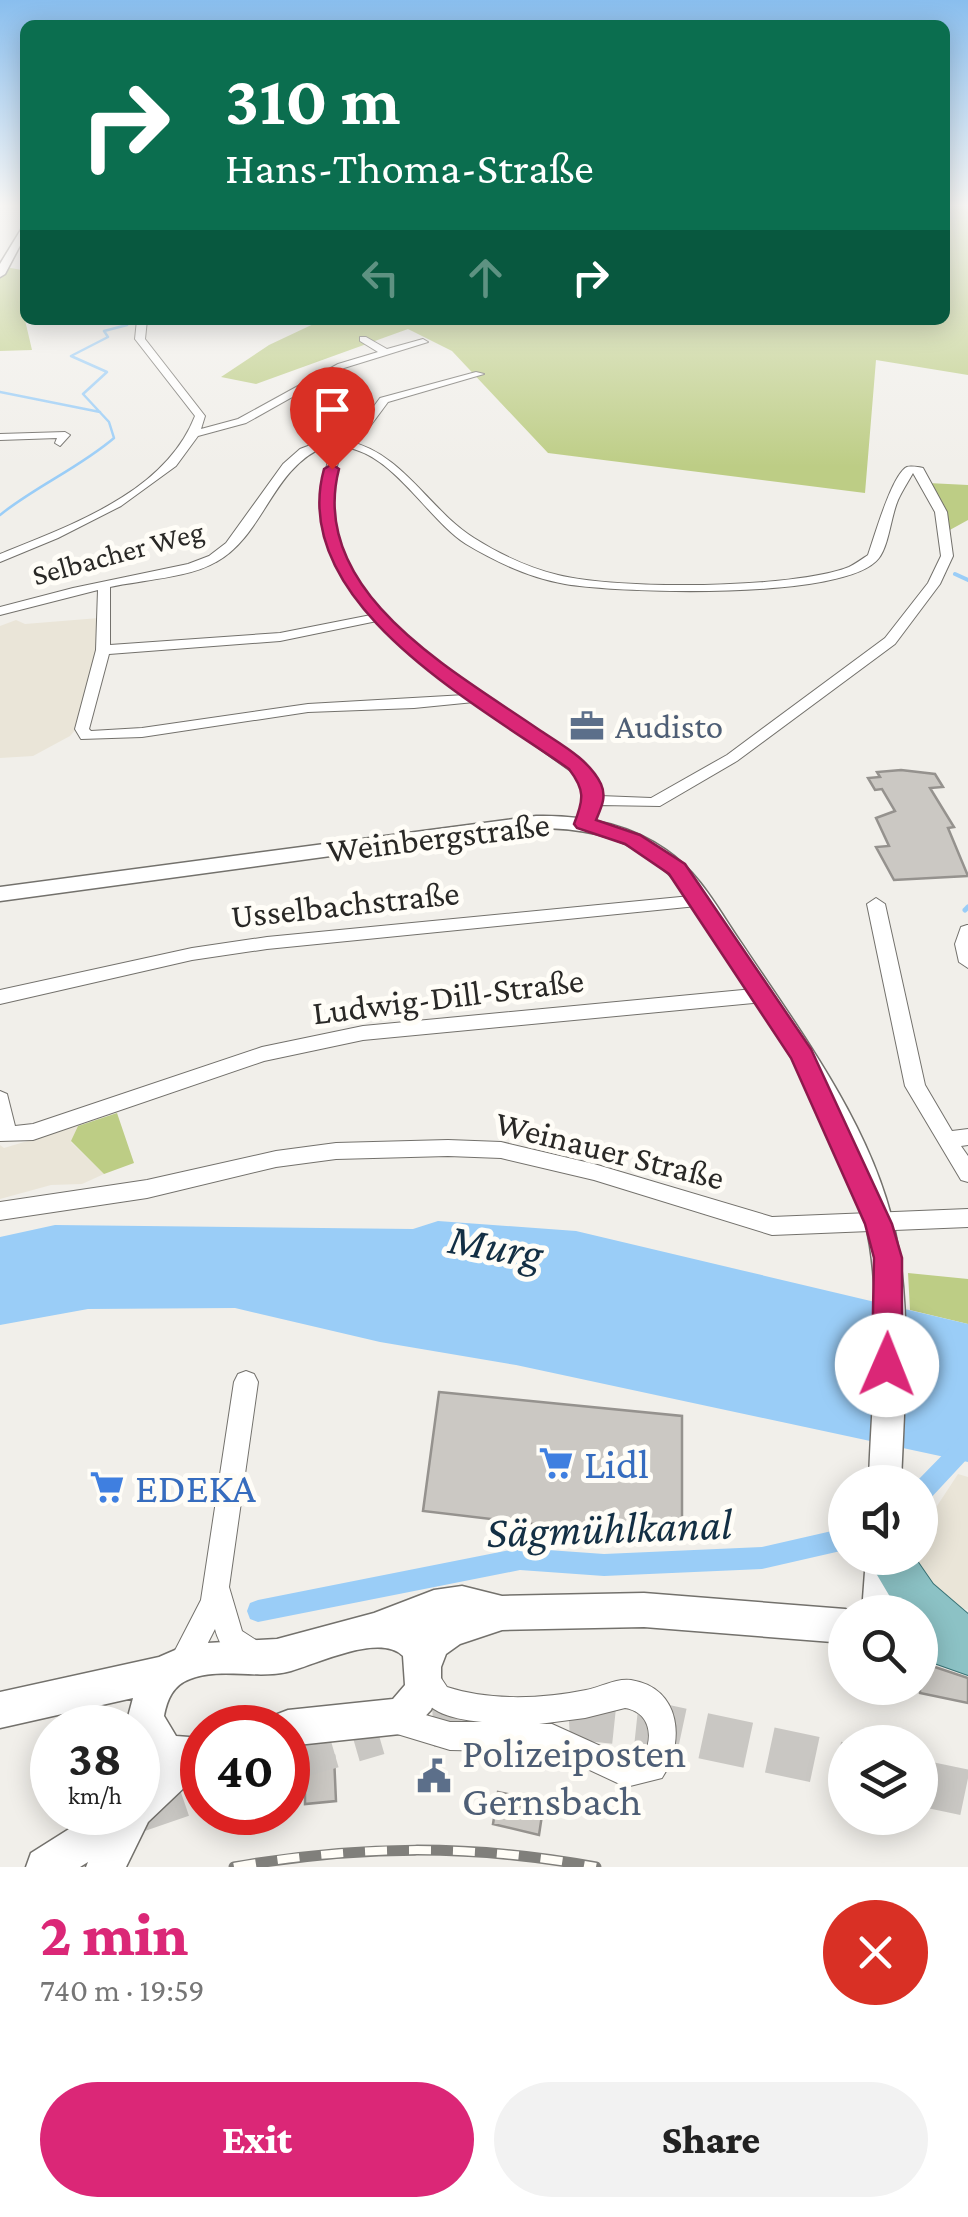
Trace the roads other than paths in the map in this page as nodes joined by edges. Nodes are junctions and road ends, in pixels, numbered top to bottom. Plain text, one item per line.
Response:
1 (141, 325) edge
2 (362, 340) dead end
3 (423, 342) dead end
4 (385, 352) junction
5 (478, 374) dead end
6 (196, 433) junction
7 (0, 437) edge
8 (60, 443) dead end
9 (338, 443) junction
10 (0, 558) edge
11 (104, 584) junction
12 (0, 611) edge
13 (380, 618) junction
14 (103, 650) junction
15 (477, 697) junction
16 (594, 800) junction
17 (585, 824) junction
18 (0, 894) edge
19 (701, 900) junction
20 (876, 904) dead end
21 (967, 932) edge
22 (968, 962) edge
23 (764, 995) junction
24 (0, 997) edge
25 (0, 1099) edge
26 (958, 1139) edge
27 (968, 1174) edge
28 (0, 1212) edge
29 (968, 1218) edge
30 (878, 1224) junction
31 (246, 1382) dead end
32 (885, 1465) edge
33 (899, 1575) edge
34 (219, 1578) junction
35 (502, 1613) junction
36 (828, 1625) edge
37 (380, 1628) junction
38 (946, 1638) edge
39 (276, 1657) junction
40 (172, 1669) junction
41 (424, 1670) junction
42 (150, 1705) edge
43 (0, 1710) edge
44 (388, 1720) junction
45 (310, 1726) edge
46 (180, 1768) edge
47 (160, 1787) edge
48 (109, 1835) edge
49 (45, 1867) edge

1 - 6 street
2 - 4 street
3 - 4 street
4 - 6 street
5 - 9 street, Selbacher Weg
6 - 10 street
7 - 8 street
9 - 11 street, Selbacher Weg
9 - 13 street
9 - 16 street
11 - 12 street, Selbacher Weg
11 - 14 street
13 - 14 street
13 - 15 street
14 - 15 street
15 - 16 street
16 - 17 street
17 - 18 street, Weinbergstraße
17 - 19 street, Weinbergstraße
19 - 23 street, Weinbergstraße
19 - 24 street, Usselbachstraße
20 - 26 street
21 - 22 street
23 - 25 street, Ludwig-Dill-Straße
23 - 30 street, Weinbergstraße
26 - 27 street
28 - 30 street, Weinauer Straße
29 - 30 street, Weinauer Straße
30 - 32 street, Weinbergstraße
31 - 34 street
33 - 38 main road
34 - 39 street
34 - 40 street
35 - 36 street
35 - 37 street
35 - 41 street
37 - 39 street
37 - 41 street
39 - 40 street
40 - 42 street
40 - 43 street
41 - 44 street
41 - 44 street
44 - 45 street
46 - 47 street
48 - 49 street

